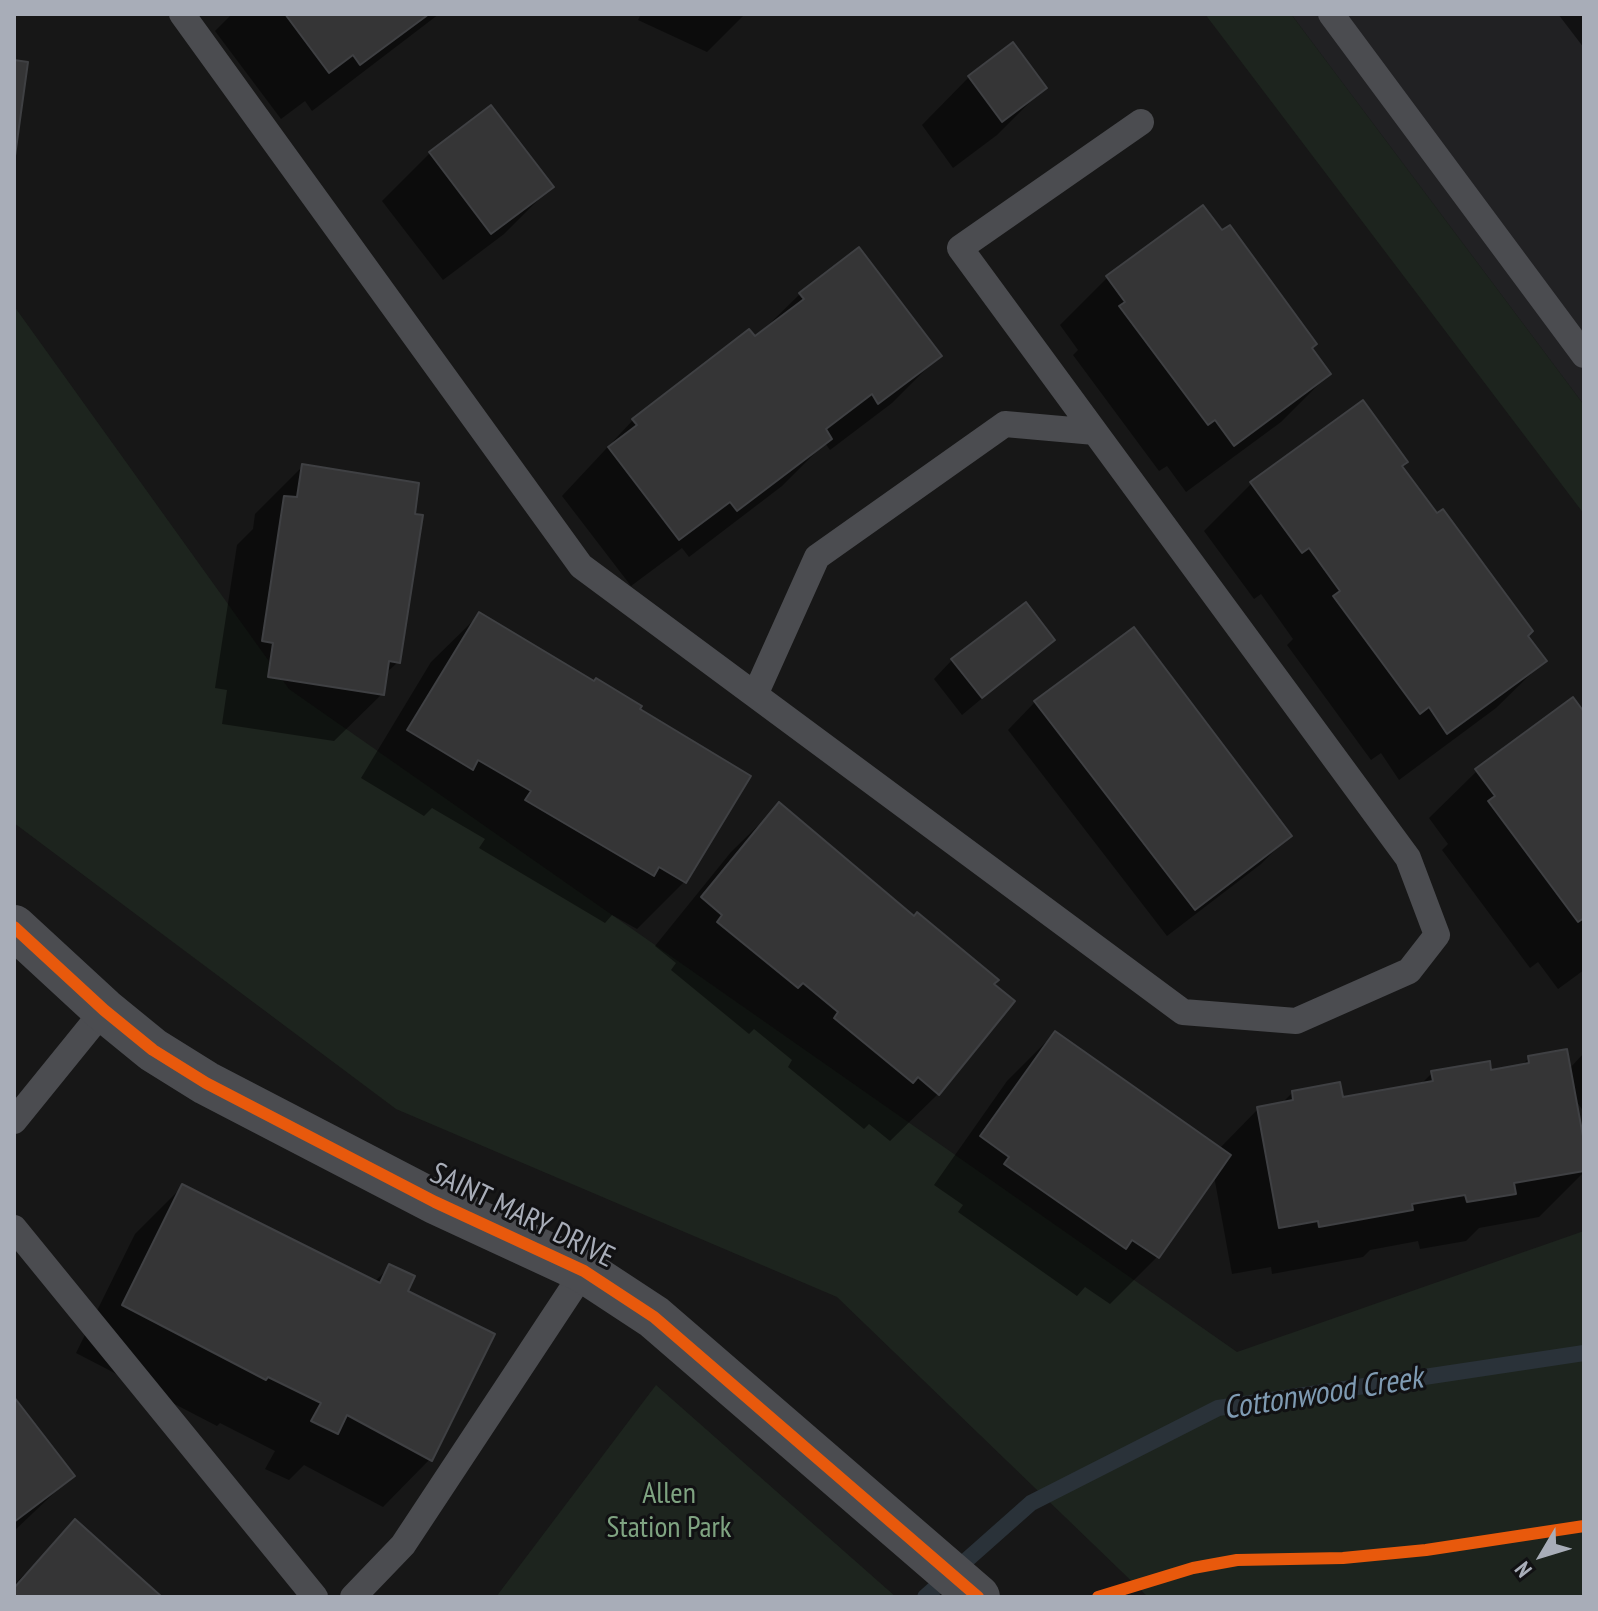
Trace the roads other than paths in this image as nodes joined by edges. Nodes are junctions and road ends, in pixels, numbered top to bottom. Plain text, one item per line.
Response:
1 (182, 14) edge
2 (1331, 14) edge
3 (1141, 122) dead end
4 (1584, 355) edge
5 (1095, 432) junction
6 (755, 695) junction
7 (14, 927) edge
8 (104, 1010) junction
9 (14, 1121) edge
10 (14, 1228) edge
11 (584, 1271) junction
12 (315, 1597) edge
13 (353, 1597) edge
14 (978, 1597) edge

1 - 6 lane
2 - 4 lane
3 - 5 lane
5 - 6 lane
5 - 6 lane
7 - 8 street, SAINT MARY DRIVE
8 - 9 lane
8 - 11 street, SAINT MARY DRIVE
10 - 12 lane
11 - 13 lane
11 - 14 street, SAINT MARY DRIVE

